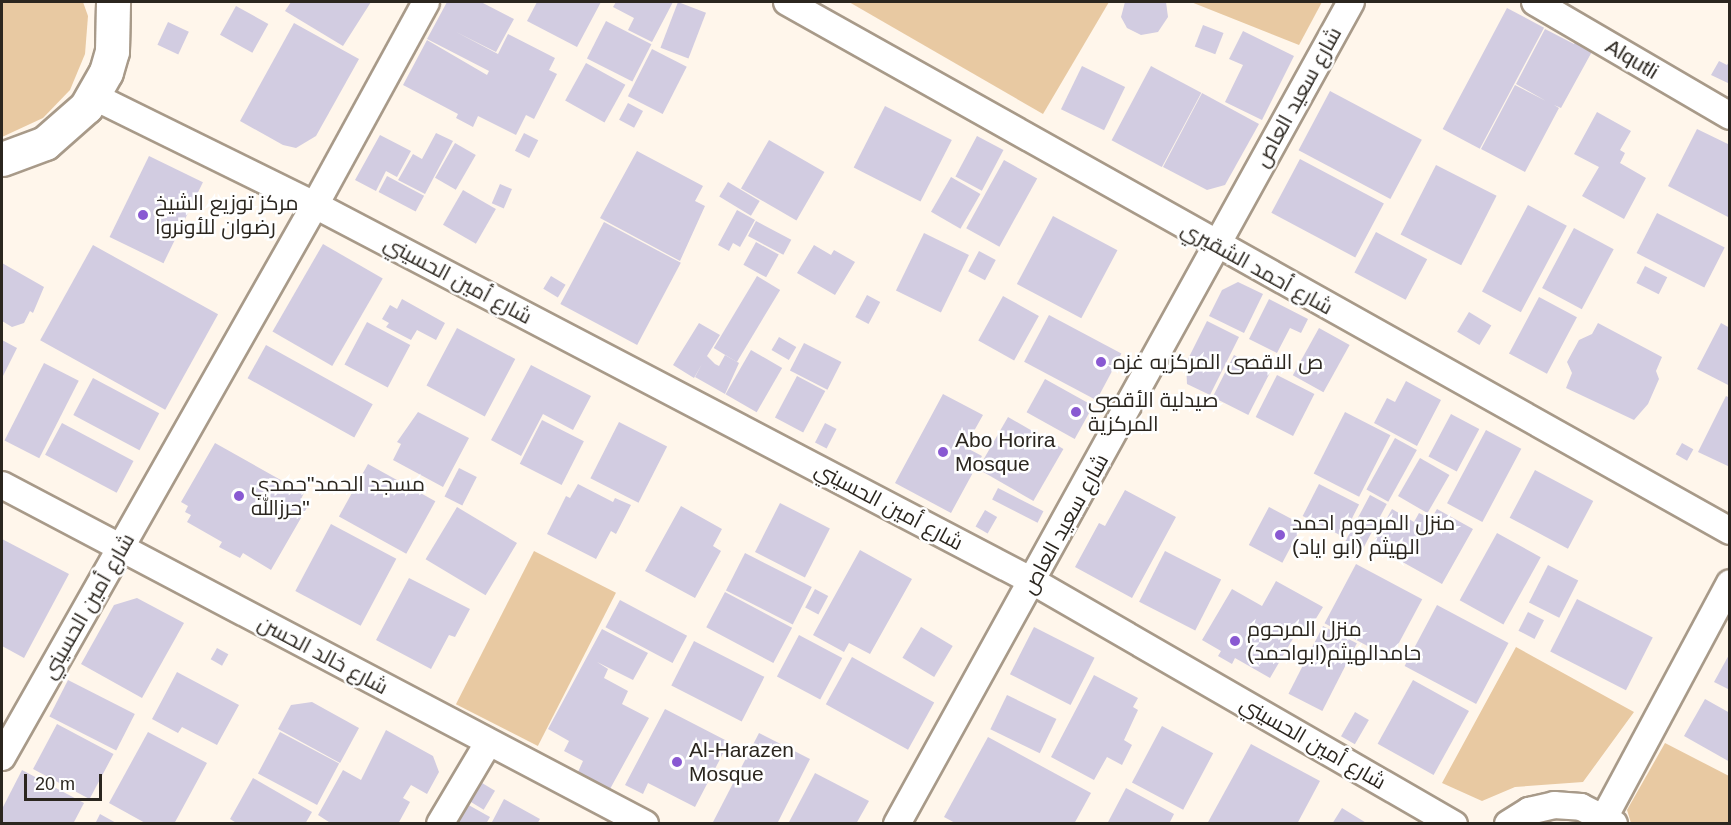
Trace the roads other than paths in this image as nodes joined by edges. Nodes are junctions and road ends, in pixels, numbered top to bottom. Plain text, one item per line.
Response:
1 (113, 2) edge
2 (426, 2) edge
3 (788, 2) edge
4 (1351, 2) edge
5 (1535, 2) edge
6 (93, 96) junction
7 (1730, 116) edge
8 (2, 159) edge
9 (315, 205) junction
10 (1216, 245) junction
11 (2, 485) edge
12 (1730, 531) edge
13 (122, 549) junction
14 (1034, 582) junction
15 (1730, 583) edge
16 (488, 743) junction
17 (2, 757) edge
18 (1610, 820) edge
19 (440, 824) edge
20 (645, 824) edge
21 (897, 824) edge
22 (1454, 824) edge
23 (1508, 824) edge

1 - 6 street
2 - 9 street, شارع أمين الحسيني
3 - 10 street, شارع أحمد الشقيري
4 - 10 street, شارع سعيد العاص
5 - 7 street, Alqutli
6 - 8 street
6 - 9 street, شارع أمين الحسيني
9 - 13 street, شارع أمين الحسيني
9 - 14 street, شارع أمين الحسيني
10 - 12 street, شارع أحمد الشقيري
10 - 14 street, شارع سعيد العاص
11 - 13 street, شارع خالد الحسن
13 - 16 street, شارع خالد الحسن
13 - 17 street, شارع أمين الحسيني
14 - 21 street, شارع سعيد العاص
14 - 22 street, شارع أمين الحسيني
15 - 18 street
16 - 19 street
16 - 20 street, شارع خالد الحسن
18 - 23 street

